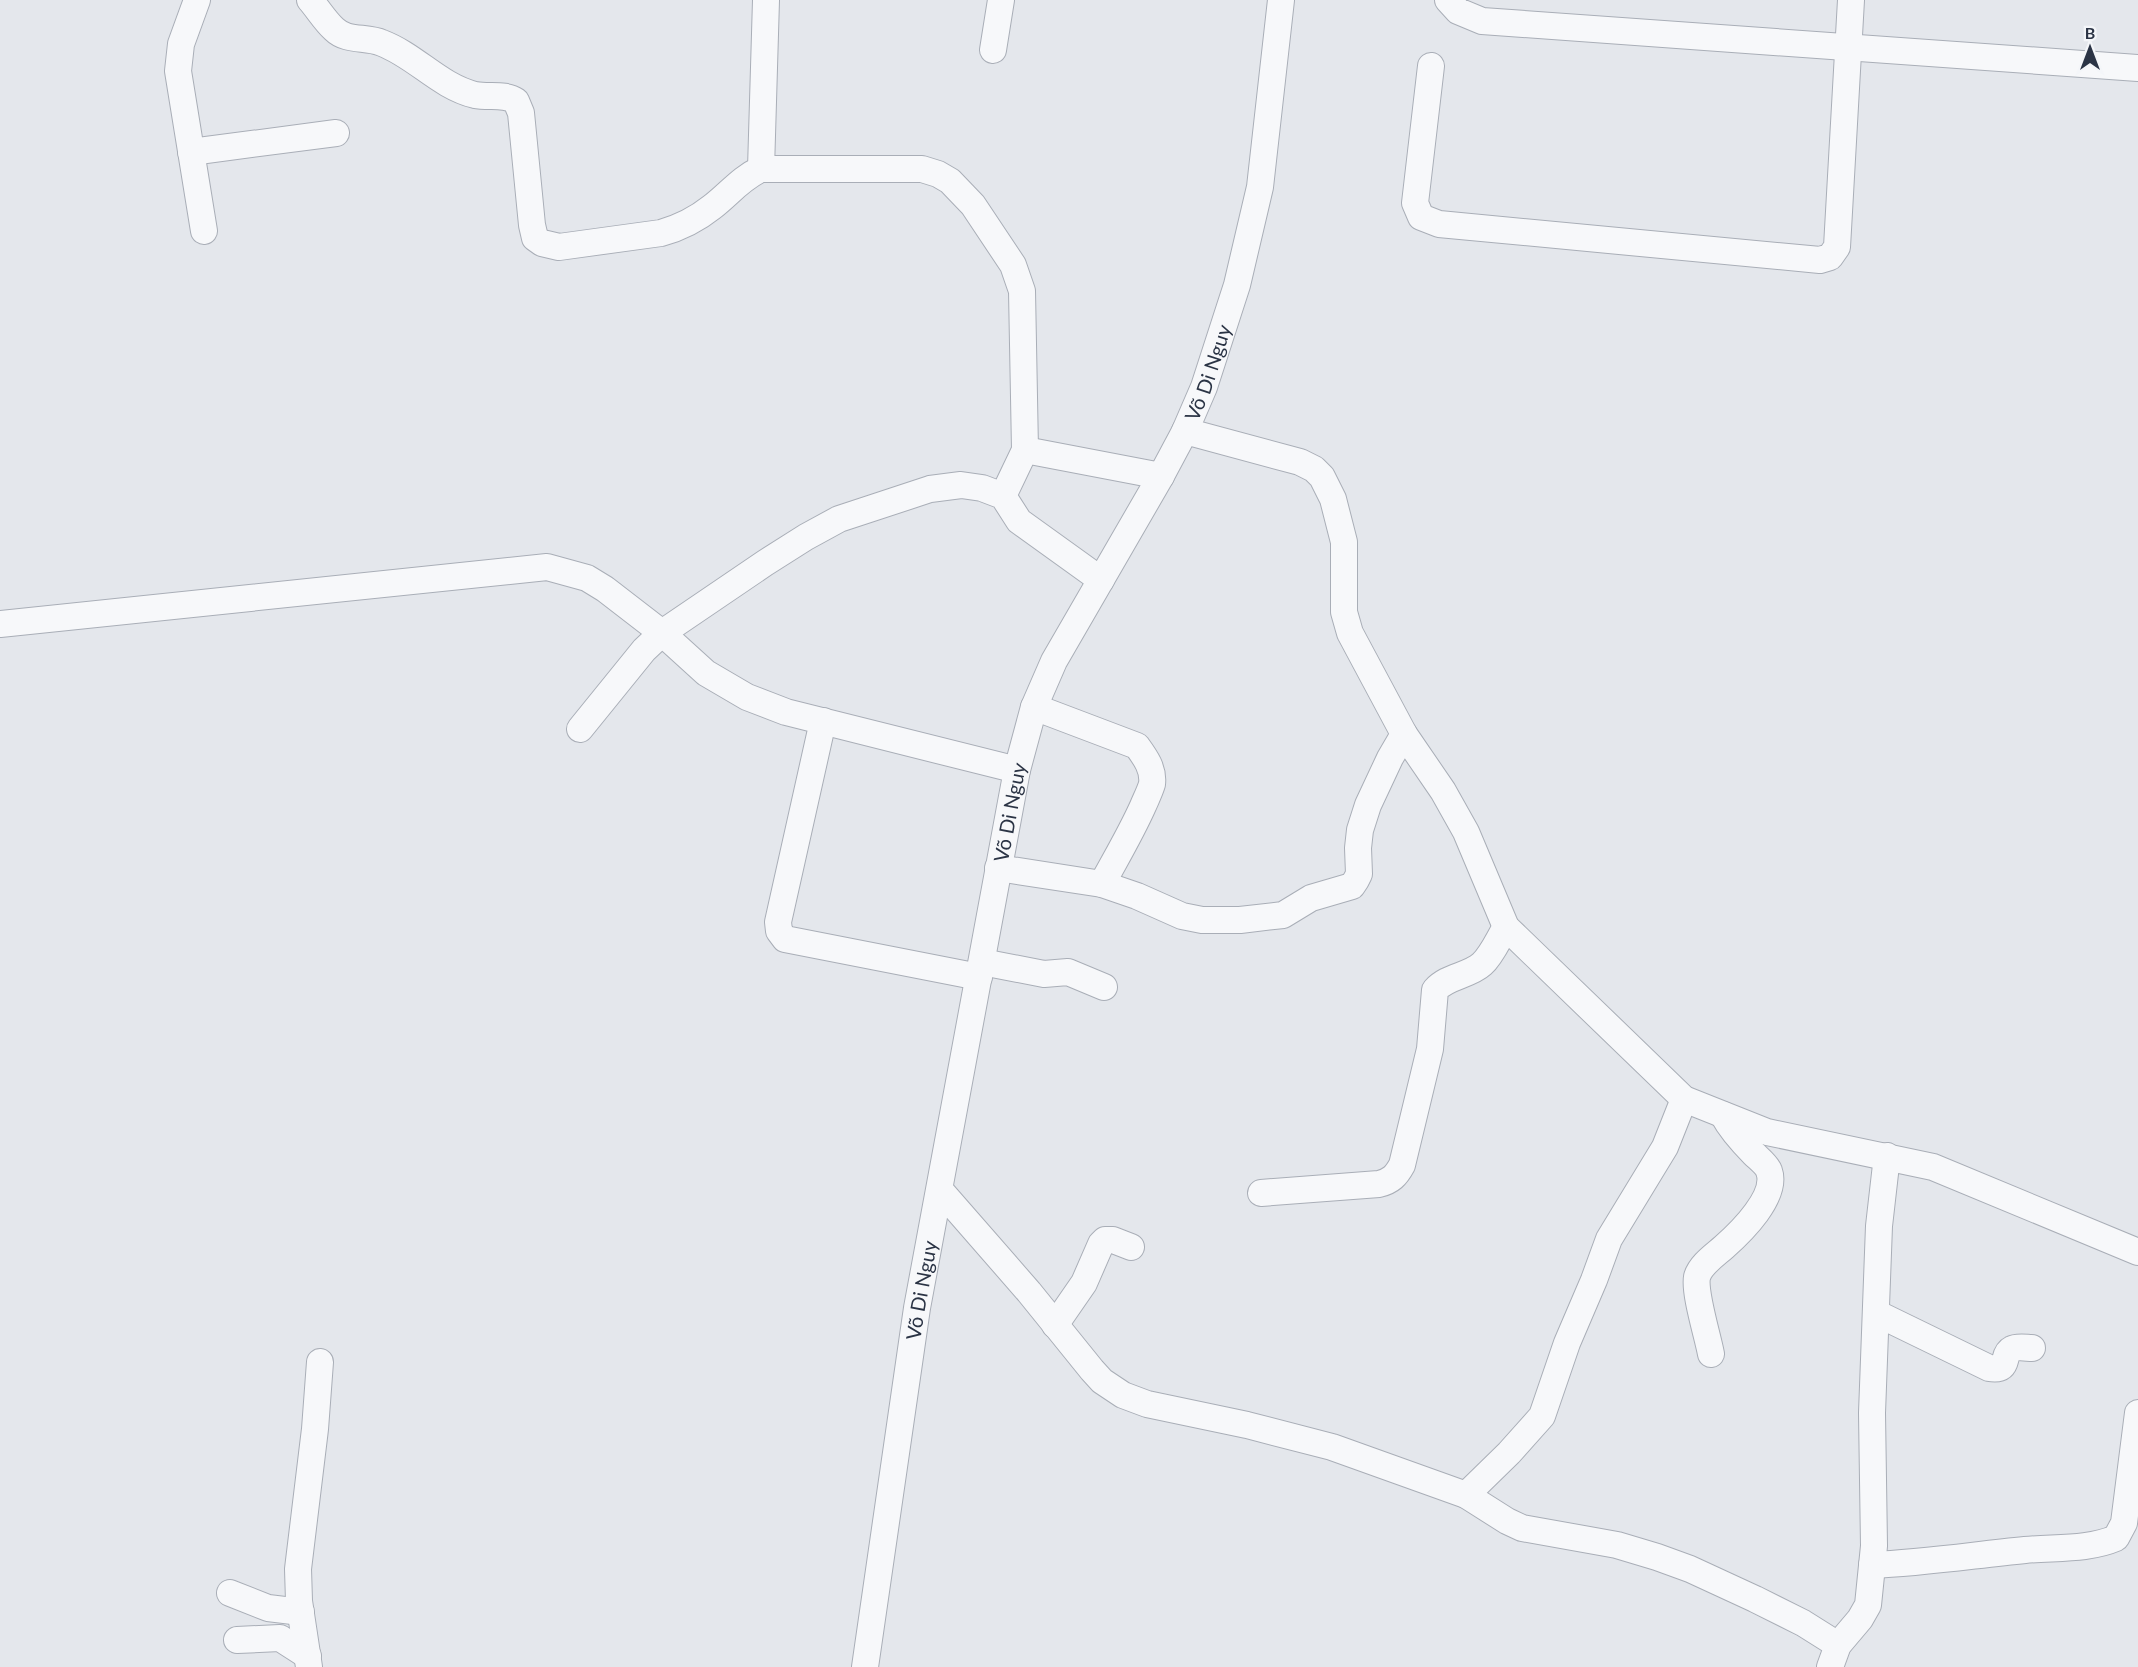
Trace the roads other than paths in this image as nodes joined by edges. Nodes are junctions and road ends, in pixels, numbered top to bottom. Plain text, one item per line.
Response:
1 (197, 0) edge
2 (310, 0) edge
3 (766, 0) edge
4 (1001, 0) edge
5 (1281, 0) edge
6 (1448, 0) edge
7 (1851, 0) edge
8 (1847, 47) junction
9 (993, 50) dead end
10 (1431, 66) dead end
11 (2138, 68) edge
12 (336, 134) dead end
13 (191, 152) junction
14 (761, 169) junction
15 (204, 231) dead end
16 (1185, 431) junction
17 (1025, 450) junction
18 (1161, 476) junction
19 (1003, 496) junction
20 (1101, 580) junction
21 (0, 624) edge
22 (662, 633) junction
23 (1034, 707) junction
24 (823, 722) junction
25 (580, 729) dead end
26 (1404, 734) junction
27 (1017, 770) junction
28 (998, 868) junction
29 (1102, 884) junction
30 (1506, 927) junction
31 (980, 970) junction
32 (1104, 987) dead end
33 (1684, 1099) junction
34 (1723, 1115) junction
35 (1887, 1156) junction
36 (940, 1190) junction
37 (1261, 1193) dead end
38 (1131, 1248) dead end
39 (2138, 1252) edge
40 (1876, 1313) junction
41 (1055, 1325) junction
42 (2032, 1348) dead end
43 (1711, 1354) dead end
44 (320, 1362) dead end
45 (2138, 1413) edge
46 (1467, 1495) junction
47 (1872, 1565) junction
48 (230, 1593) dead end
49 (301, 1612) junction
50 (237, 1640) dead end
51 (1834, 1656) edge
52 (309, 1662) edge
53 (865, 1667) edge

1 - 13 street
2 - 14 street
3 - 14 street
4 - 9 street
5 - 16 street, Võ Di Nguy
6 - 8 street
7 - 8 street
8 - 10 street
8 - 11 street
12 - 13 street
13 - 15 street
14 - 17 street
16 - 18 street, Võ Di Nguy
16 - 26 street
17 - 18 street
17 - 19 street
18 - 20 street, Võ Di Nguy
19 - 20 street
19 - 22 street
20 - 23 street, Võ Di Nguy
21 - 22 street
22 - 24 street
22 - 25 street
23 - 27 street, Võ Di Nguy
23 - 29 street
24 - 27 street
24 - 31 street
26 - 29 street
26 - 30 street
27 - 28 street, Võ Di Nguy
28 - 29 street
28 - 31 street, Võ Di Nguy
30 - 33 street
30 - 37 street
31 - 32 street
31 - 36 street, Võ Di Nguy
33 - 34 street
33 - 46 street
34 - 35 street
34 - 43 street
35 - 39 street
35 - 40 street
36 - 41 street
36 - 53 street, Võ Di Nguy
38 - 41 street
40 - 42 street
40 - 47 street
41 - 46 street
44 - 49 street
45 - 47 street
46 - 51 street
47 - 51 street
48 - 49 street
49 - 52 street
50 - 52 street

